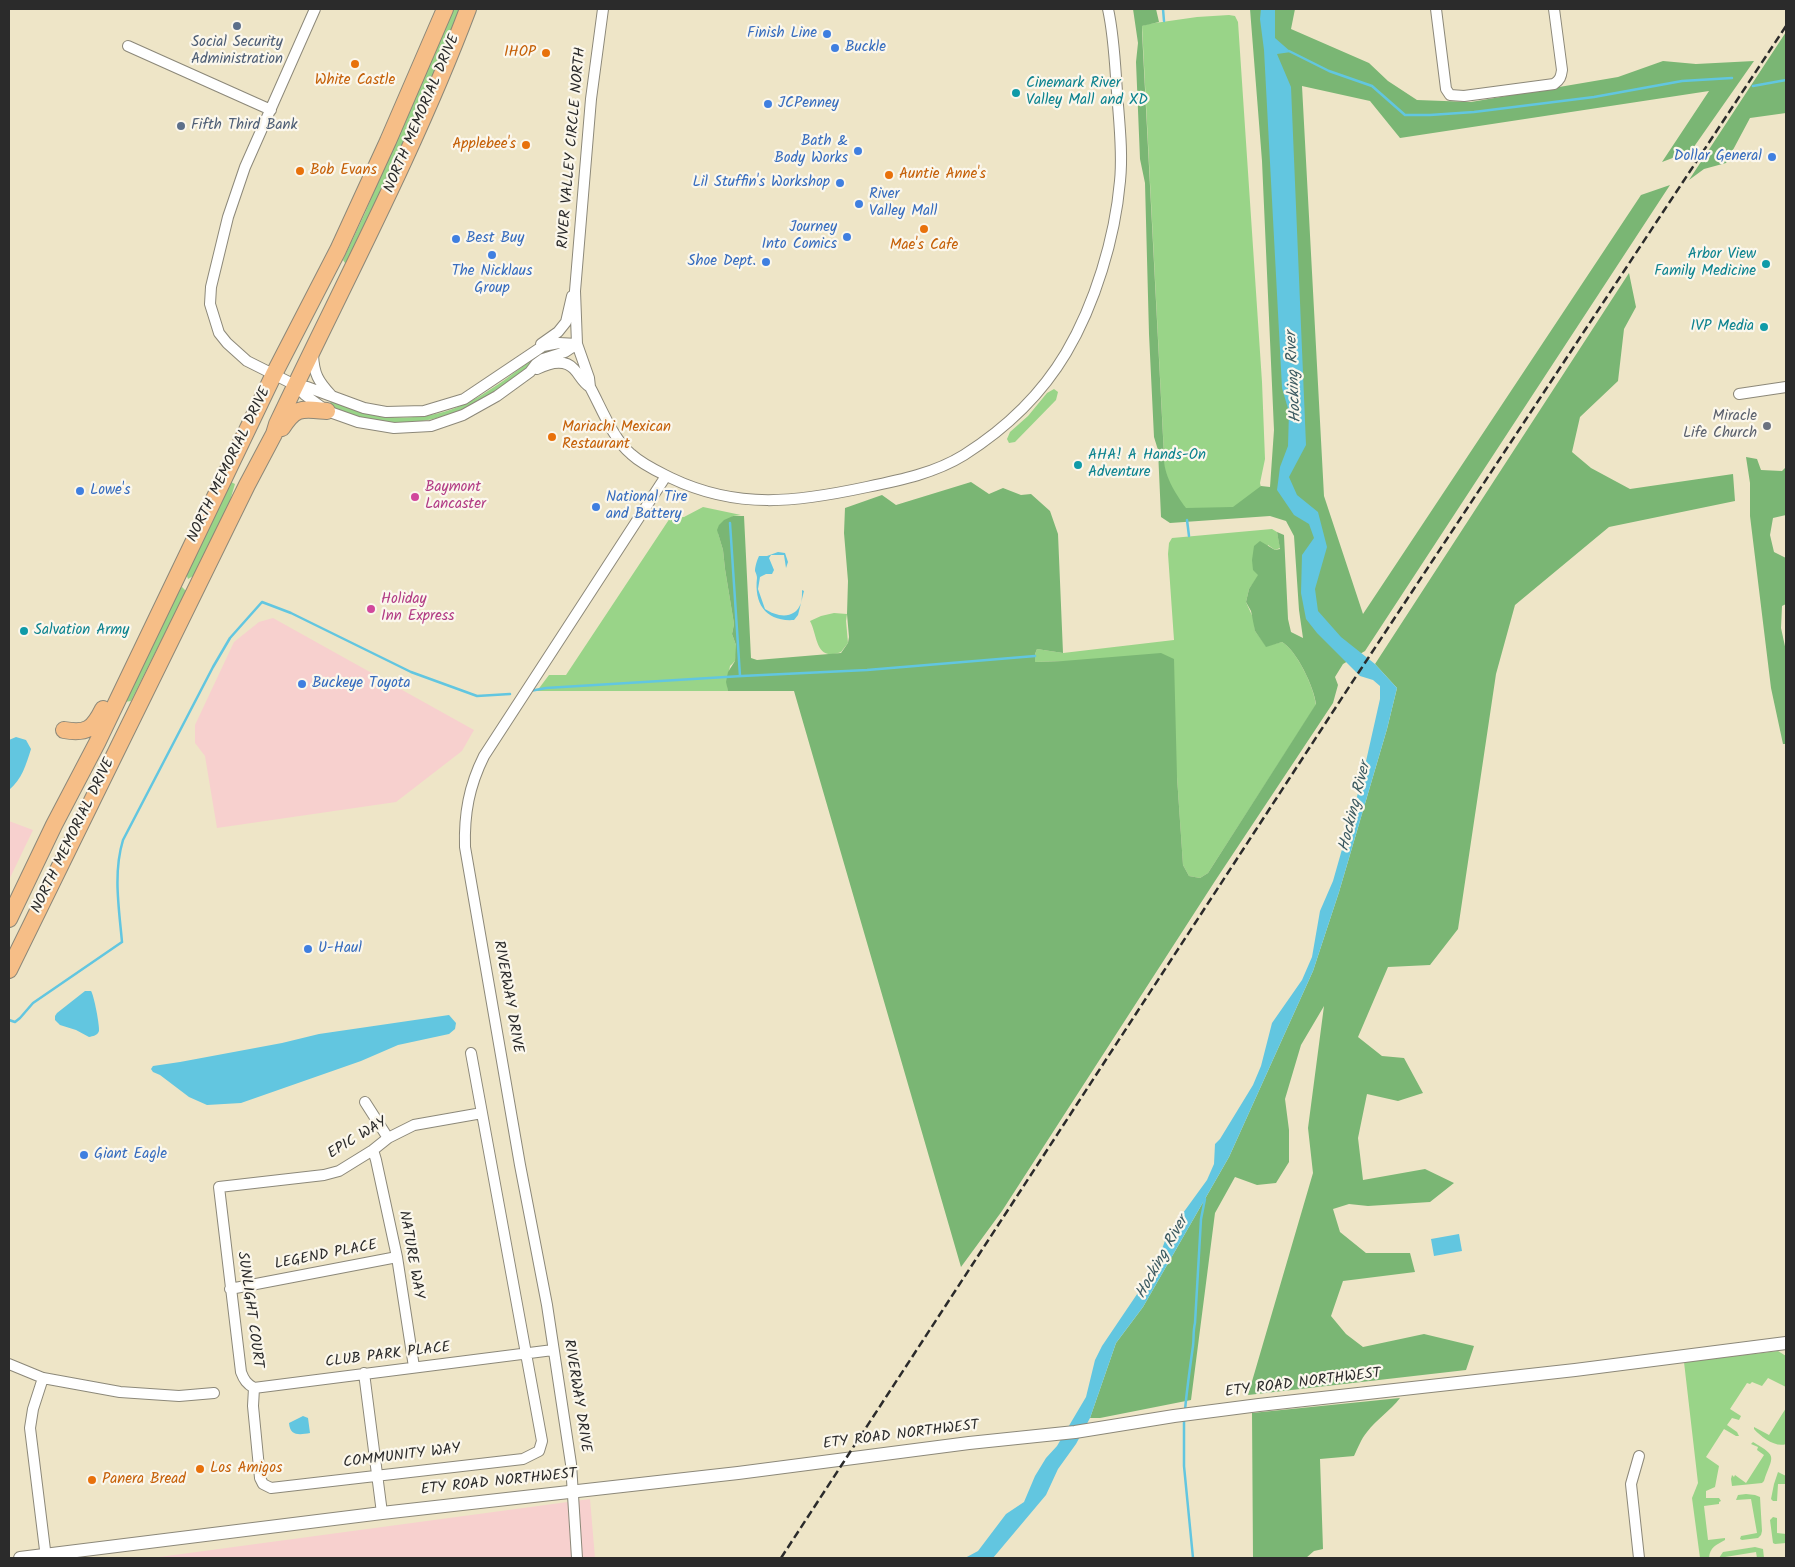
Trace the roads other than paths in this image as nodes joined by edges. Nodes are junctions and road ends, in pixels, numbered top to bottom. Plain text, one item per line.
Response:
1 (315, 9) edge
2 (445, 9) edge
3 (468, 9) edge
4 (603, 9) edge
5 (1108, 9) edge
6 (1436, 9) edge
7 (1554, 9) edge
8 (128, 46) dead end
9 (271, 110) junction
10 (575, 291) junction
11 (577, 344) junction
12 (535, 350) junction
13 (312, 351) junction
14 (530, 372) junction
15 (274, 374) junction
16 (295, 385) junction
17 (590, 387) junction
18 (1786, 387) edge
19 (1739, 394) dead end
20 (329, 403) junction
21 (274, 434) junction
22 (666, 476) junction
23 (163, 606) junction
24 (64, 730) dead end
25 (97, 743) junction
26 (47, 890) junction
27 (9, 919) edge
28 (9, 970) edge
29 (471, 1053) dead end
30 (365, 1102) dead end
31 (482, 1113) junction
32 (388, 1138) junction
33 (373, 1150) junction
34 (218, 1187) joint
35 (397, 1257) junction
36 (230, 1289) junction
37 (1786, 1343) edge
38 (553, 1350) junction
39 (525, 1353) junction
40 (9, 1364) edge
41 (414, 1367) junction
42 (364, 1373) junction
43 (43, 1378) junction
44 (254, 1388) junction
45 (214, 1392) dead end
46 (1639, 1456) dead end
47 (378, 1474) junction
48 (268, 1487) joint
49 (574, 1491) junction
50 (382, 1513) junction
51 (46, 1557) edge
52 (20, 1558) edge
53 (577, 1558) edge
54 (1639, 1558) edge

1 - 9 street
2 - 15 main road, NORTH MEMORIAL DRIVE
3 - 13 main road, NORTH MEMORIAL DRIVE
4 - 10 street, RIVER VALLEY CIRCLE NORTH
5 - 22 street
6 - 7 street
8 - 9 street
9 - 15 street
10 - 11 street, RIVER VALLEY CIRCLE NORTH
10 - 12 street, RIVER VALLEY CIRCLE NORTH
11 - 12 street
11 - 14 street
11 - 17 street, RIVER VALLEY CIRCLE NORTH
12 - 20 street, RIVER VALLEY CIRCLE NORTH
13 - 16 main road, NORTH MEMORIAL DRIVE
13 - 20 street
14 - 17 street
14 - 20 street
15 - 16 street
15 - 23 main road, NORTH MEMORIAL DRIVE
16 - 20 street
16 - 20 street
16 - 21 main road, NORTH MEMORIAL DRIVE
17 - 22 street
18 - 19 street
20 - 21 main road, NORTH MEMORIAL DRIVE
21 - 26 main road, NORTH MEMORIAL DRIVE
22 - 38 street, RIVERWAY DRIVE
23 - 24 main road
23 - 25 main road, NORTH MEMORIAL DRIVE
25 - 26 main road
25 - 27 main road, NORTH MEMORIAL DRIVE
26 - 28 main road, NORTH MEMORIAL DRIVE
29 - 31 street
30 - 32 street
31 - 32 street, EPIC WAY
31 - 39 street
32 - 33 street, EPIC WAY
33 - 34 street, EPIC WAY
33 - 35 street, NATURE WAY
34 - 36 street, SUNLIGHT COURT
35 - 36 street, LEGEND PLACE
35 - 41 street, NATURE WAY
36 - 44 street, SUNLIGHT COURT
37 - 49 street, ETY ROAD NORTHWEST
38 - 39 street, CLUB PARK PLACE
38 - 49 street, RIVERWAY DRIVE
39 - 41 street, CLUB PARK PLACE
39 - 47 street, COMMUNITY WAY
40 - 43 street
41 - 42 street, CLUB PARK PLACE
42 - 44 street, CLUB PARK PLACE
42 - 47 street
43 - 45 street
43 - 51 street
44 - 48 street, SUNLIGHT COURT
46 - 54 street
47 - 48 street, COMMUNITY WAY
47 - 50 street
49 - 50 street, ETY ROAD NORTHWEST
49 - 53 street, RIVERWAY DRIVE
50 - 51 street, ETY ROAD NORTHWEST
51 - 52 street, ETY ROAD NORTHWEST

